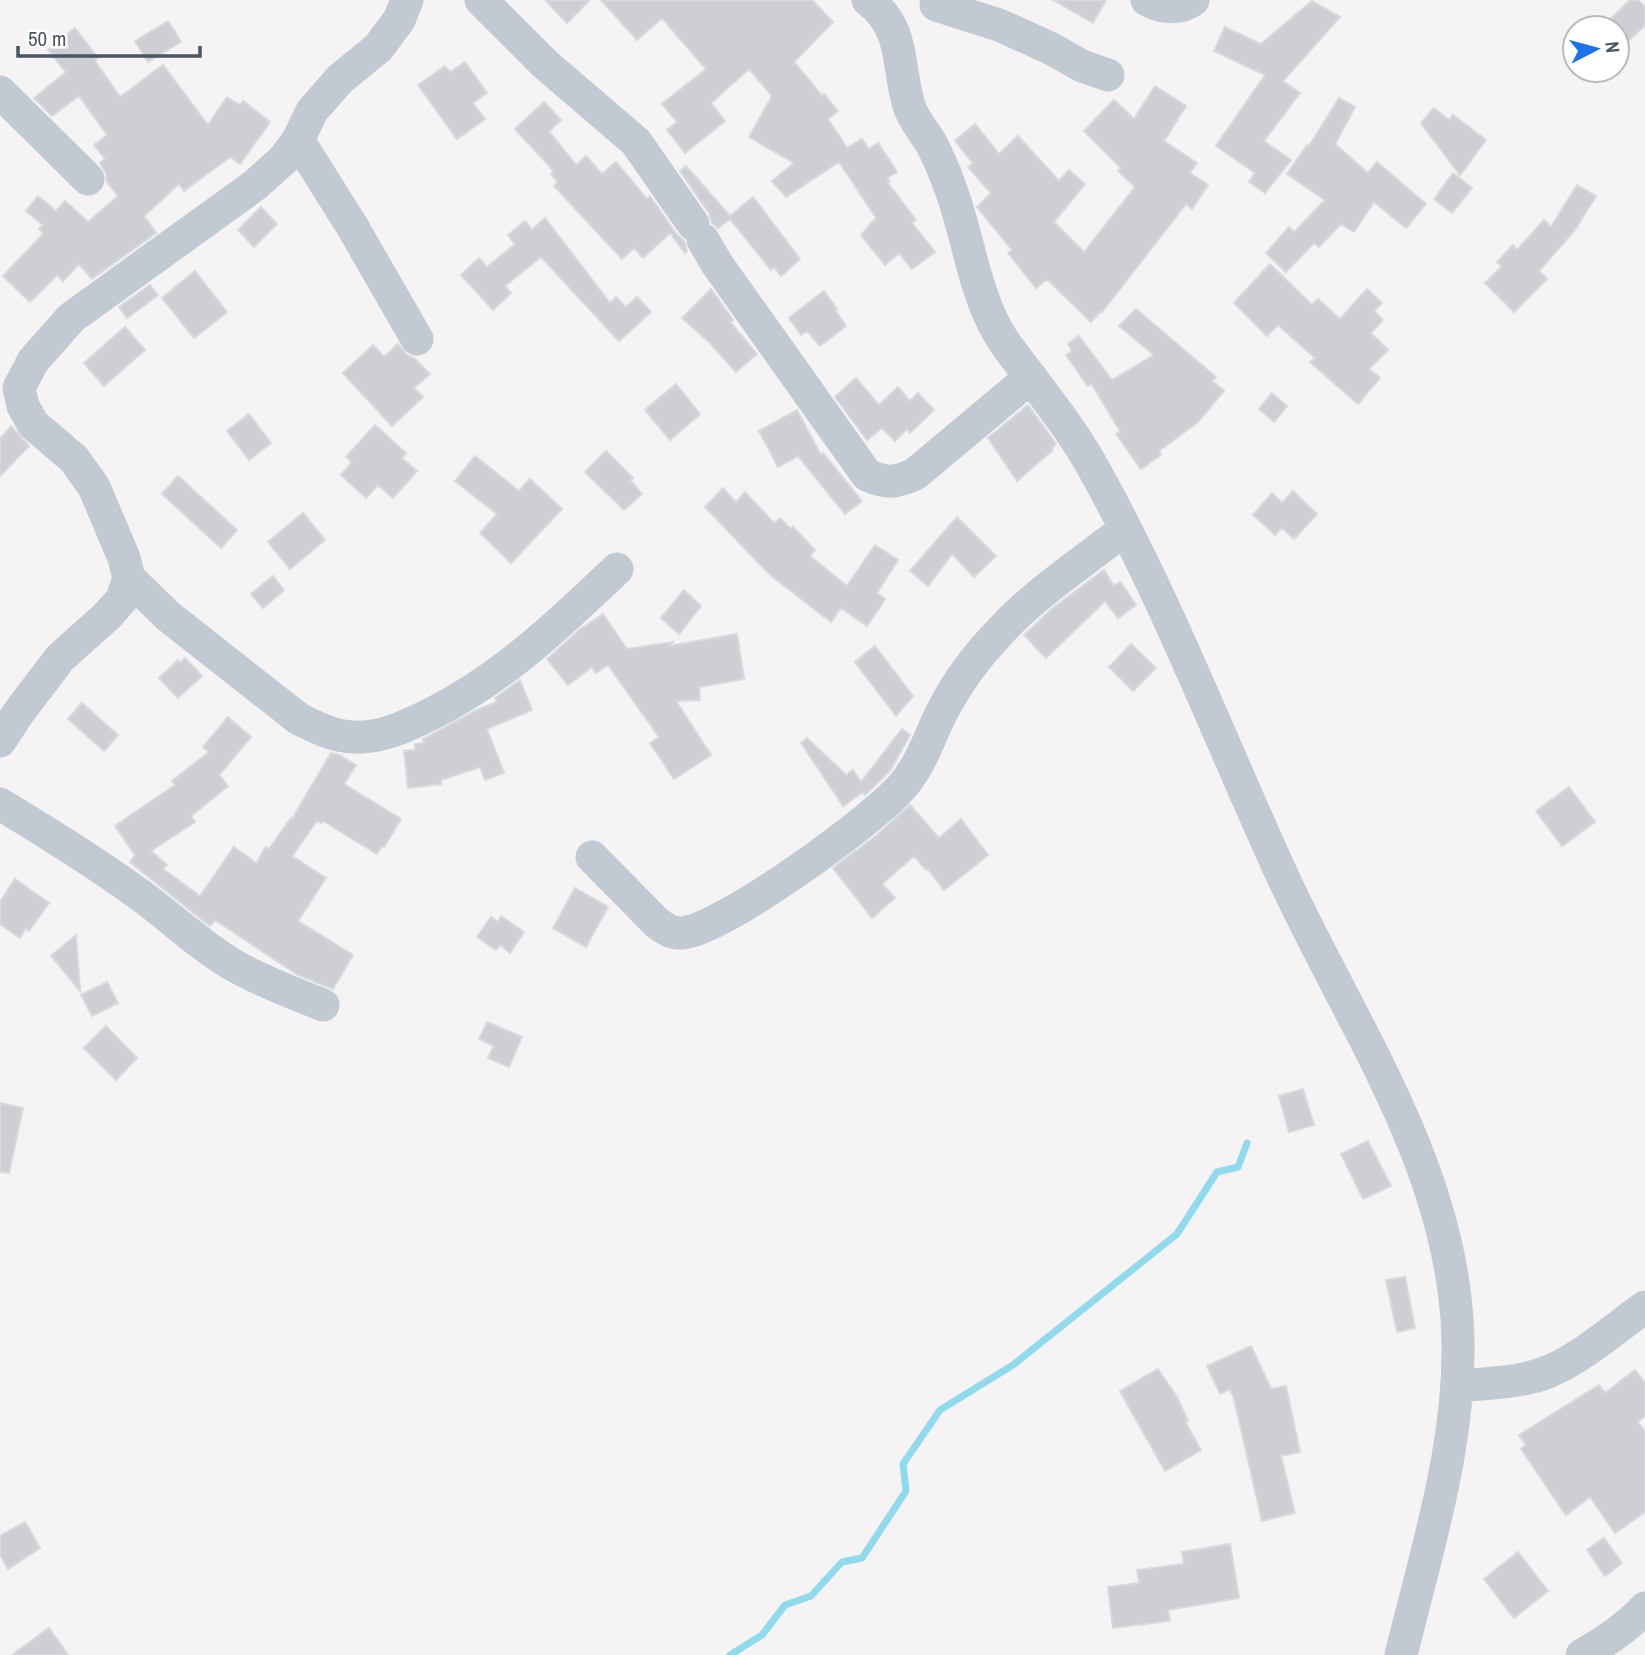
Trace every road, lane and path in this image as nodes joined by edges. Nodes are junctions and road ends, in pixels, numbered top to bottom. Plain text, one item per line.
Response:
1 (407, 0) edge
2 (481, 0) edge
3 (868, 0) edge
4 (1147, 0) edge
5 (1193, 0) edge
6 (939, 3) edge
7 (893, 30) junction
8 (1108, 75) dead end
9 (0, 92) edge
10 (298, 140) junction
11 (88, 178) dead end
12 (416, 339) dead end
13 (1031, 377) junction
14 (1124, 530) junction
15 (617, 569) dead end
16 (128, 578) junction
17 (0, 741) edge
18 (0, 804) edge
19 (592, 857) dead end
20 (323, 1005) dead end
21 (1645, 1307) edge
22 (1459, 1385) junction
23 (1645, 1608) edge
24 (1401, 1655) edge
25 (1583, 1655) edge

1 - 10 street
2 - 13 street
3 - 7 street
4 - 5 street
6 - 7 street
6 - 8 street
7 - 13 street
9 - 11 street
10 - 12 street
10 - 16 street
13 - 14 street
14 - 19 street
14 - 22 street
15 - 16 street
16 - 17 street
18 - 20 street
21 - 22 street
22 - 24 street
23 - 25 street

